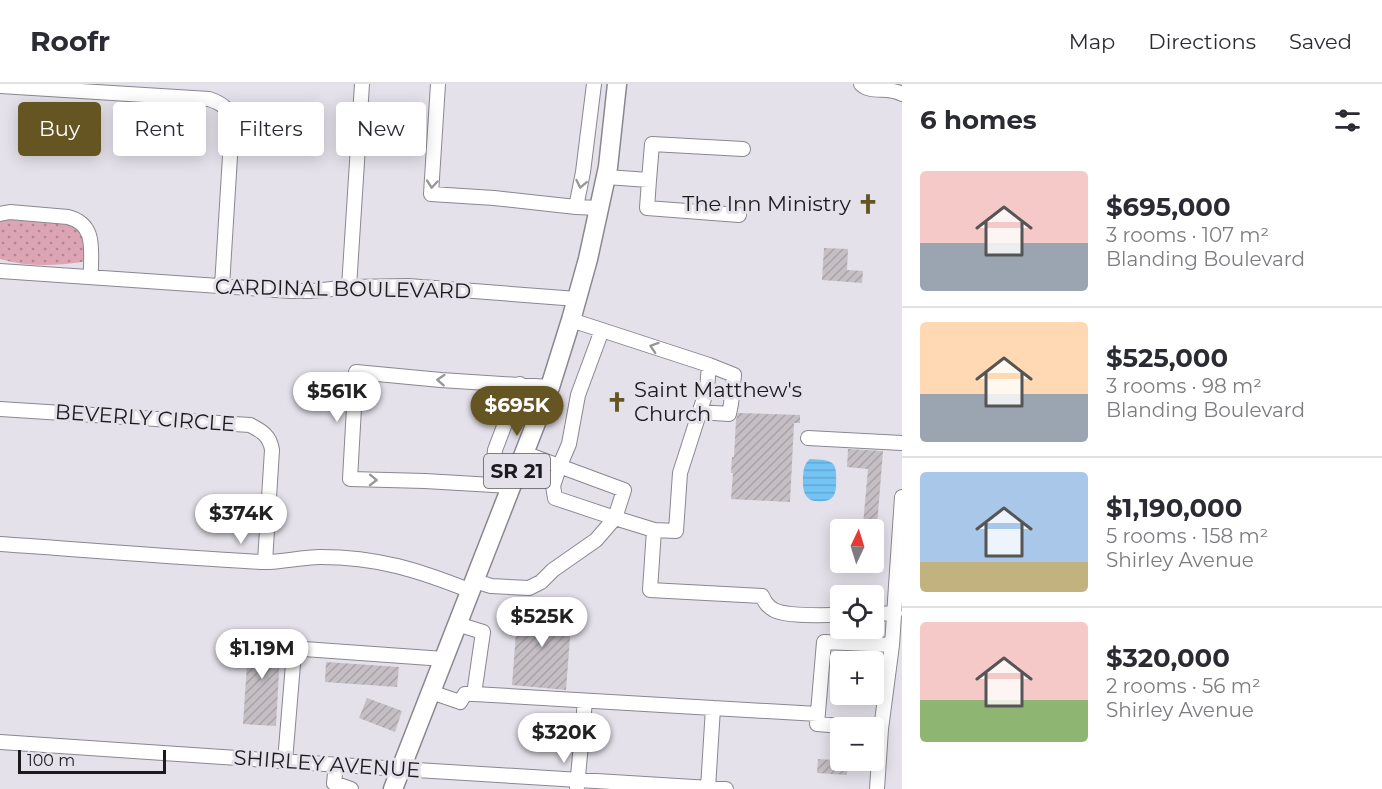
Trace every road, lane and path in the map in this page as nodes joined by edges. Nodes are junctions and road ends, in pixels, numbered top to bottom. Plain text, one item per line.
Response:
1 (362, 84) edge
2 (438, 84) edge
3 (594, 84) edge
4 (617, 84) edge
5 (861, 84) edge
6 (0, 86) edge
7 (902, 94) edge
8 (743, 149) dead end
9 (606, 177) junction
10 (649, 180) junction
11 (576, 207) junction
12 (599, 208) junction
13 (0, 214) edge
14 (739, 215) dead end
15 (0, 271) edge
16 (90, 277) junction
17 (222, 286) junction
18 (349, 287) junction
19 (578, 299) junction
20 (571, 320) junction
21 (603, 330) junction
22 (709, 365) junction
23 (520, 384) junction
24 (550, 387) junction
25 (0, 409) edge
26 (699, 412) junction
27 (807, 438) dead end
28 (902, 443) edge
29 (524, 453) junction
30 (560, 465) junction
31 (492, 484) junction
32 (512, 486) junction
33 (902, 505) edge
34 (615, 518) junction
35 (654, 530) junction
36 (0, 544) edge
37 (265, 562) junction
38 (473, 586) junction
39 (895, 613) junction
40 (884, 614) edge
41 (830, 615) edge
42 (458, 624) junction
43 (892, 645) junction
44 (444, 658) junction
45 (896, 669) edge
46 (431, 692) junction
47 (474, 694) junction
48 (585, 701) junction
49 (713, 708) junction
50 (818, 714) junction
51 (881, 717) edge
52 (830, 725) edge
53 (0, 742) edge
54 (285, 761) junction
55 (336, 765) junction
56 (400, 769) junction
57 (877, 771) edge
58 (484, 782) edge
59 (577, 785) edge
60 (602, 785) edge
61 (708, 788) edge
62 (351, 789) edge
63 (393, 789) edge
64 (726, 789) edge
65 (877, 789) edge

1 - 18 street
2 -> 11 street
3 -> 11 street
4 - 9 main road, SR 21
5 - 7 street
6 - 17 street
8 - 10 street
9 - 10 street
9 - 12 main road, SR 21
10 - 14 street
11 - 12 street
12 - 19 main road, SR 21
13 - 16 street
15 - 16 street, CARDINAL BOULEVARD
16 - 17 street, CARDINAL BOULEVARD
17 - 18 street, CARDINAL BOULEVARD
18 - 19 street, CARDINAL BOULEVARD
19 - 20 main road, SR 21
20 - 21 street
20 - 24 main road, SR 21
22 -> 21 street
21 - 30 street
22 - 26 street
22 - 26 street
23 - 24 street
23 - 31 street
23 -> 31 street
24 - 29 main road, SR 21
25 - 37 street, BEVERLY CIRCLE
26 - 35 street
27 - 28 street
29 - 30 street
29 - 32 main road, SR 21
30 - 34 street
30 - 34 street
31 - 32 street
32 - 38 main road, SR 21
33 - 39 street
34 - 35 street
34 - 38 street
35 - 41 street
36 - 37 street
37 - 38 street
38 - 42 main road, SR 21
39 - 40 street
39 - 43 street
42 - 44 main road, SR 21
42 - 47 street
43 - 45 street
43 - 50 street
44 - 46 main road, SR 21
44 - 54 street
45 - 51 street
46 - 47 street
46 - 56 main road, SR 21
47 - 48 street
48 - 49 street
48 - 59 street
49 - 50 street
49 - 61 street
50 - 52 street
53 - 54 street, SHIRLEY AVENUE
54 - 55 street, SHIRLEY AVENUE
55 - 56 street, SHIRLEY AVENUE
55 - 62 street
56 - 58 street, SHIRLEY AVENUE
56 - 63 main road, SR 21
57 - 65 street
58 - 59 street, SHIRLEY AVENUE
59 - 60 street, SHIRLEY AVENUE
60 - 61 street, SHIRLEY AVENUE
61 - 64 street, SHIRLEY AVENUE

